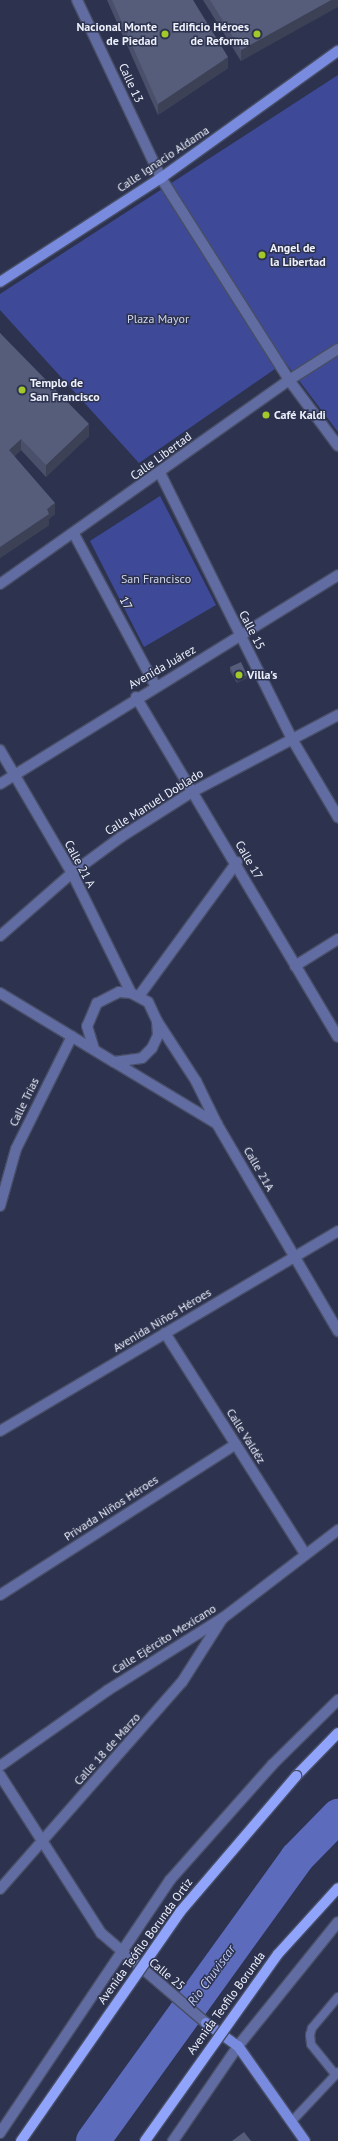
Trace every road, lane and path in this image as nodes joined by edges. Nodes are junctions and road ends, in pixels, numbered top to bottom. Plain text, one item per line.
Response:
1 (77, 0) edge
2 (338, 52) edge
3 (161, 178) junction
4 (0, 282) edge
5 (338, 349) edge
6 (289, 380) junction
7 (338, 446) edge
8 (160, 473) junction
9 (74, 534) junction
10 (338, 575) edge
11 (0, 584) edge
12 (240, 636) junction
13 (156, 685) junction
14 (136, 697) junction
15 (338, 715) edge
16 (292, 739) junction
17 (0, 750) edge
18 (15, 774) junction
19 (0, 784) edge
20 (192, 792) junction
21 (338, 817) edge
22 (237, 862) junction
23 (72, 873) junction
24 (0, 936) edge
25 (338, 939) edge
26 (295, 966) junction
27 (0, 993) edge
28 (135, 994) junction
29 (158, 1021) junction
30 (72, 1036) junction
31 (338, 1037) edge
32 (94, 1049) junction
33 (114, 1062) junction
34 (218, 1124) junction
35 (0, 1206) edge
36 (338, 1231) edge
37 (294, 1257) junction
38 (338, 1331) edge
39 (165, 1333) junction
40 (0, 1431) edge
41 (236, 1444) junction
42 (338, 1530) edge
43 (305, 1554) junction
44 (0, 1595) edge
45 (223, 1618) junction
46 (338, 1700) edge
47 (338, 1733) edge
48 (0, 1766) edge
49 (0, 1775) edge
50 (40, 1842) junction
51 (338, 1888) edge
52 (0, 1889) edge
53 (338, 1922) edge
54 (122, 1953) junction
55 (338, 1997) edge
56 (206, 2023) joint
57 (238, 2046) junction
58 (337, 2073) edge
59 (293, 2120) junction
60 (0, 2133) edge
61 (21, 2141) edge
62 (145, 2141) edge
63 (172, 2141) edge
64 (305, 2141) edge

1 - 3 street, Calle 13
2 - 3 main road, Calle Ignacio Aldama
3 - 4 main road, Calle Ignacio Aldama
3 - 6 street, Calle 13
5 - 6 street, Calle Libertad
6 - 7 street
6 - 8 street, Calle Libertad
8 - 9 street, Calle Libertad
8 - 12 street, Calle 15
9 - 11 street, Calle Libertad
9 - 13 street, 17
10 - 12 street, Avenida Juárez
12 - 13 street, Avenida Juárez
12 - 16 street, Calle 15
13 - 14 street, Avenida Juárez
14 - 18 street, Avenida Juárez
14 - 20 street, Calle 17
15 - 16 street, Calle Manuel Doblado
16 - 20 street, Calle Manuel Doblado
16 - 21 street, Calle 15
17 - 18 street, Calle 21 A
18 - 19 street, Avenida Juárez
18 - 23 street, Calle 21 A
20 - 22 street, Calle 17
20 - 23 street, Calle Manuel Doblado
22 - 26 street, Calle 17
22 - 28 street
23 - 24 street, Calle Manuel Doblado
23 - 28 street, Calle 21 A
25 - 26 street
26 - 31 street, Calle 17
27 - 30 street
28 - 29 street
28 - 32 street
29 - 33 street
29 - 34 street, Calle 21A
30 - 32 street
30 - 35 street, Calle Trías
32 - 33 street
33 - 34 street
34 - 37 street, Calle 21A
36 - 37 street, Avenida Niños Héroes
37 - 38 street, Calle 21A
37 - 39 street, Avenida Niños Héroes
39 - 40 street, Avenida Niños Héroes
39 - 41 street, Calle Valdéz
41 - 43 street, Calle Valdéz
41 - 44 street, Privada Niños Héroes
42 - 43 street, Calle Ejército Mexicano
43 - 45 street, Calle Ejército Mexicano
45 - 48 street, Calle Ejército Mexicano
45 - 50 street, Calle 18 de Marzo
46 - 54 street
47 - 61 main road, Avenida Teófilo Borunda Ortiz, bridge
49 - 50 street, Calle 25
50 - 52 street, Calle 18 de Marzo
50 - 54 street, Calle 25
51 - 62 main road, Avenida Teofilo Borunda, bridge
53 - 57 street
54 - 56 street, Calle 25
54 - 60 street
55 - 58 lane
56 - 57 main road, Calle 25
57 - 59 main road, Calle 25
57 - 63 street
58 - 59 lane
59 - 64 main road, Calle 25

